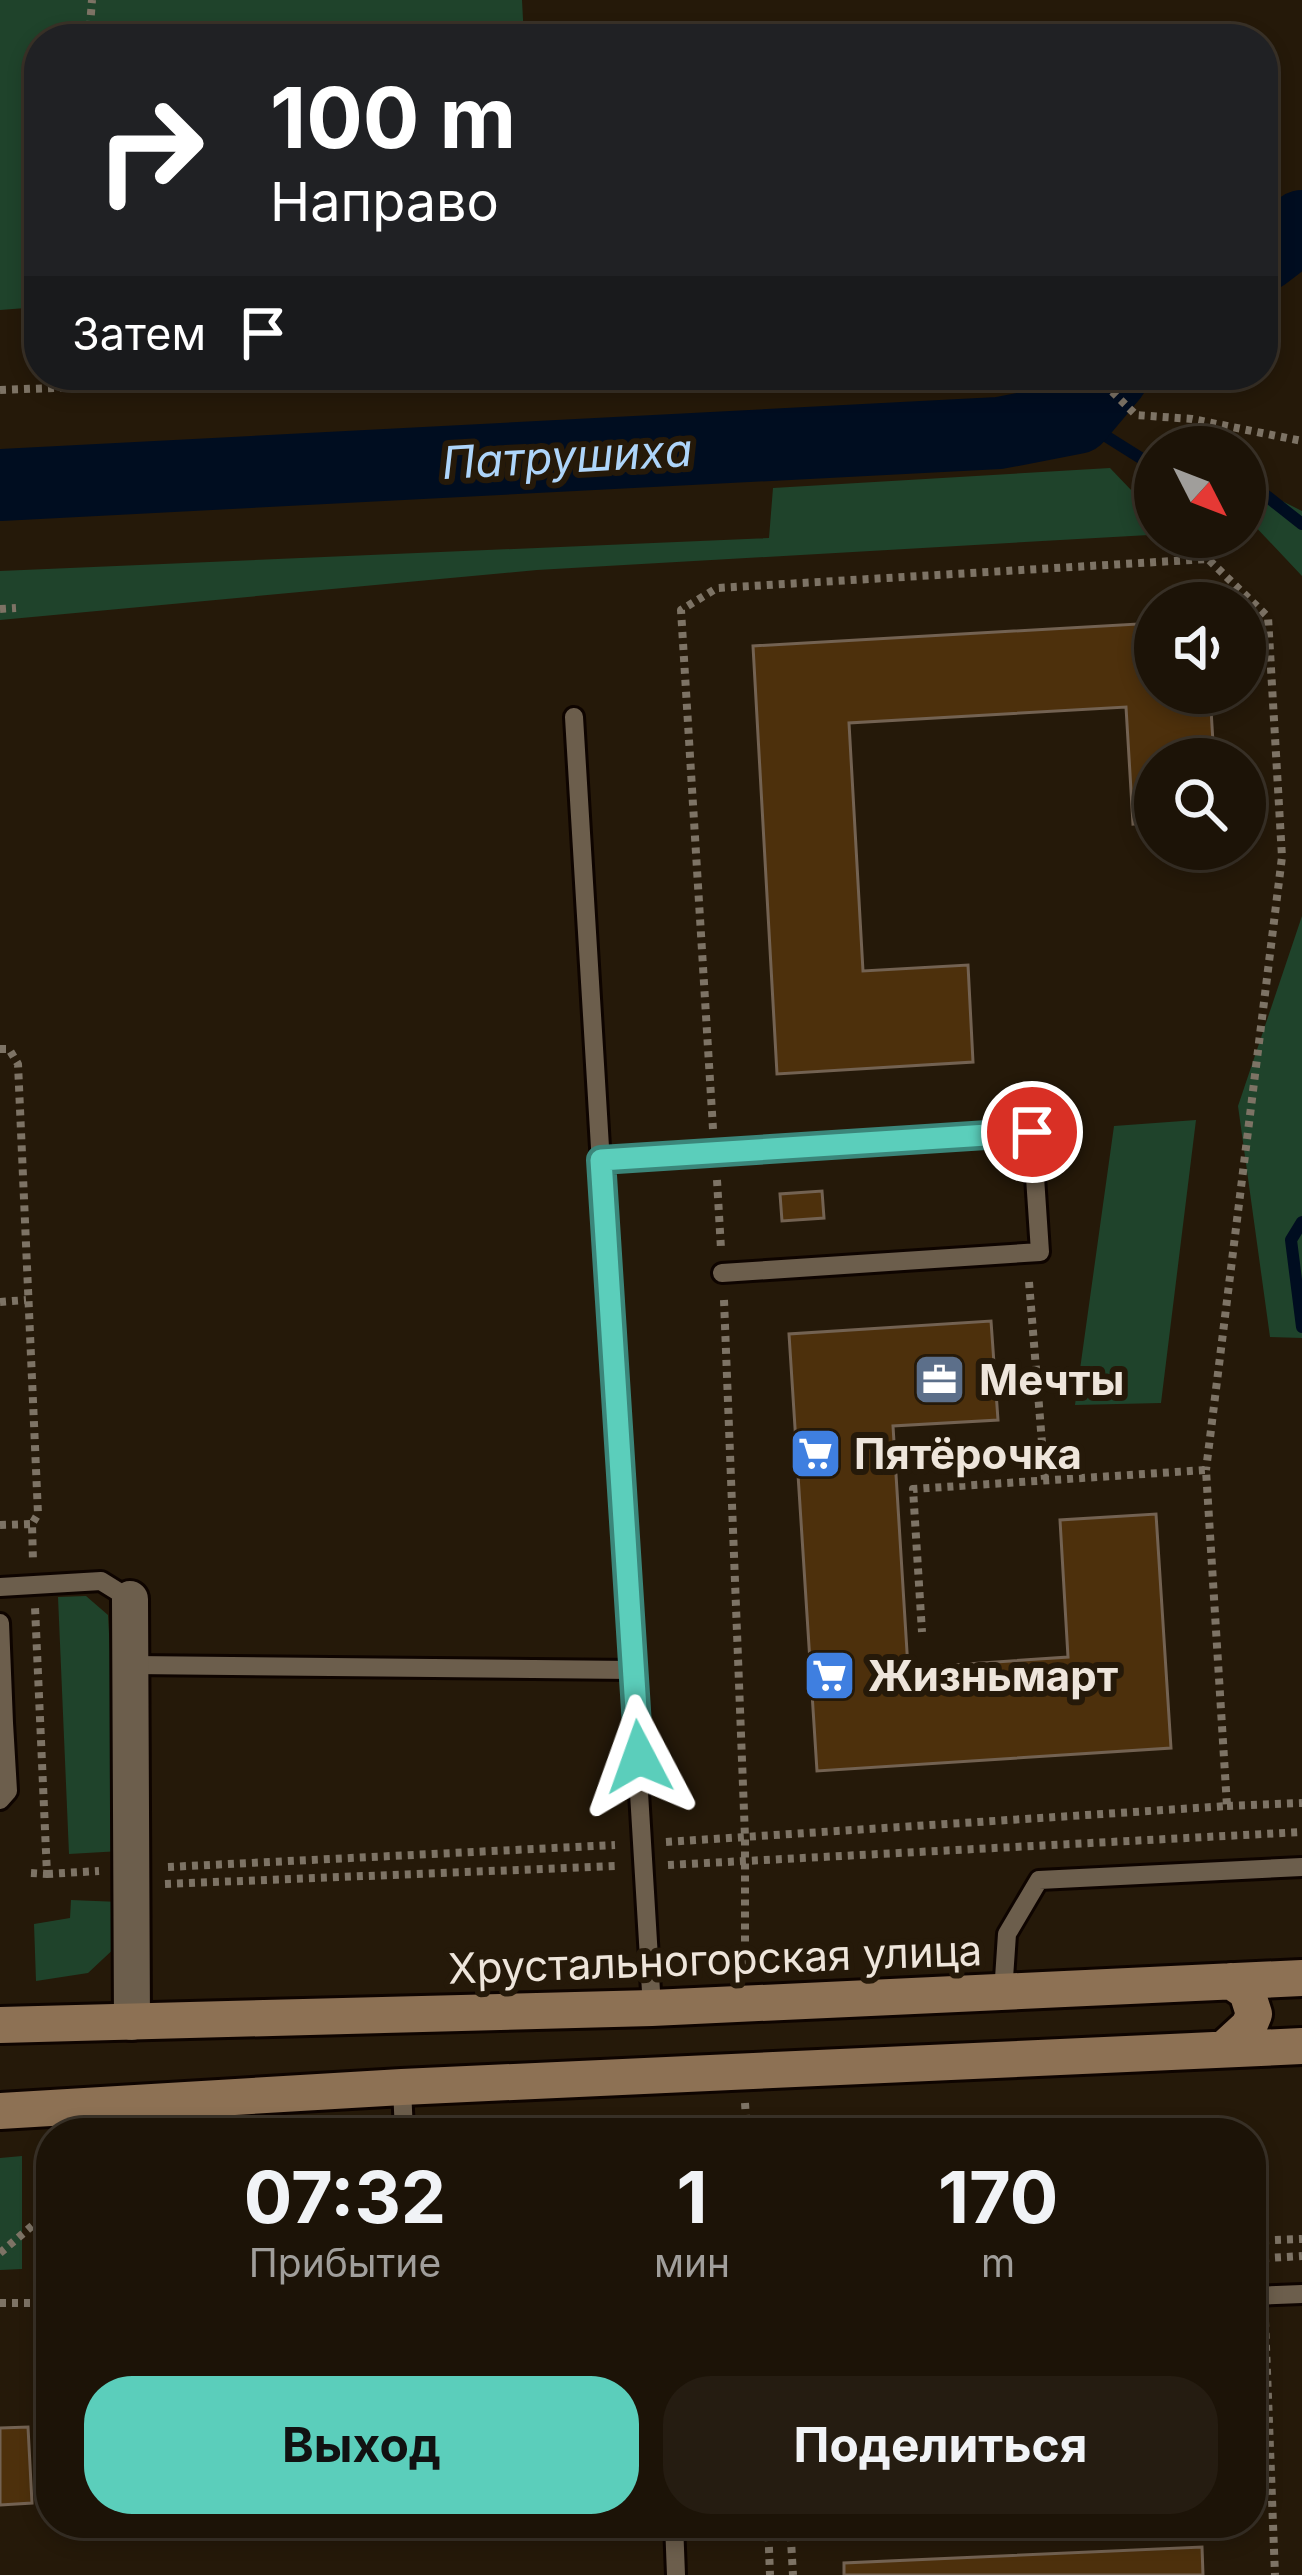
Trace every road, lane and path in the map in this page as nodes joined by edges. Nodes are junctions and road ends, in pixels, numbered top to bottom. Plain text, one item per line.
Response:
1 (1110, 390) edge
2 (1302, 441) edge
3 (16, 608) dead end
4 (0, 609) edge
5 (574, 717) dead end
6 (0, 1049) edge
7 (601, 1160) junction
8 (722, 1273) dead end
9 (1009, 1283) dead end
10 (26, 1300) junction
11 (748, 1300) dead end
12 (724, 1301) dead end
13 (0, 1302) edge
14 (1045, 1480) junction
15 (32, 1524) junction
16 (0, 1525) edge
17 (34, 1585) junction
18 (0, 1587) edge
19 (130, 1599) joint
20 (0, 1623) edge
21 (922, 1632) dead end
22 (133, 1665) junction
23 (634, 1670) junction
24 (2, 1724) edge
25 (0, 1800) edge
26 (1302, 1803) edge
27 (1227, 1806) junction
28 (1302, 1832) edge
29 (644, 1844) junction
30 (645, 1865) junction
31 (1302, 1867) edge
32 (31, 1873) dead end
33 (47, 1874) junction
34 (133, 1877) junction
35 (1302, 1978) edge
36 (1231, 1981) junction
37 (1003, 1994) junction
38 (652, 2008) junction
39 (132, 2022) junction
40 (0, 2025) edge
41 (1302, 2046) edge
42 (1224, 2049) junction
43 (402, 2087) junction
44 (0, 2111) edge
45 (403, 2118) edge
46 (36, 2223) edge
47 (1302, 2239) edge
48 (1266, 2240) edge
49 (0, 2253) edge
50 (1302, 2256) edge
51 (1266, 2258) edge
52 (1302, 2294) edge
53 (1266, 2296) edge
54 (36, 2302) edge
55 (0, 2303) edge
56 (1266, 2421) edge
57 (1266, 2491) edge
58 (1271, 2491) junction
59 (675, 2538) edge
60 (769, 2538) edge
61 (791, 2538) edge
62 (676, 2575) edge
63 (770, 2575) edge
64 (793, 2575) edge
65 (1275, 2575) edge

1 - 2 path
3 - 4 path
5 - 7 lane
6 - 10 path
7 - 8 lane
7 - 23 lane
9 - 14 path
10 - 13 path
10 - 15 path
11 - 12 path
14 - 21 path
14 - 27 path
15 - 16 path
15 - 17 path
17 - 18 lane
17 - 19 lane
17 - 33 path
19 - 22 street
20 - 24 lane
22 - 23 lane
22 - 34 street
23 - 29 lane
24 - 25 lane
26 - 27 path
27 - 29 path
28 - 30 path
29 - 30 lane
29 - 34 path
30 - 34 path
30 - 38 lane
31 - 37 lane
32 - 33 path
33 - 34 path
34 - 39 street
35 - 36 street, Хрустальногорская улица
36 - 37 street, Хрустальногорская улица
36 - 42 street
37 - 38 street, Хрустальногорская улица
38 - 39 street, Хрустальногорская улица
39 - 40 street, Хрустальногорская улица
41 - 42 street
42 - 43 street
43 - 44 street
43 - 45 lane
46 - 49 path
47 - 48 path
50 - 51 path
52 - 53 lane
54 - 55 path
56 - 58 path
57 - 58 path
58 - 65 path
59 - 62 lane
60 - 63 path
61 - 64 path

